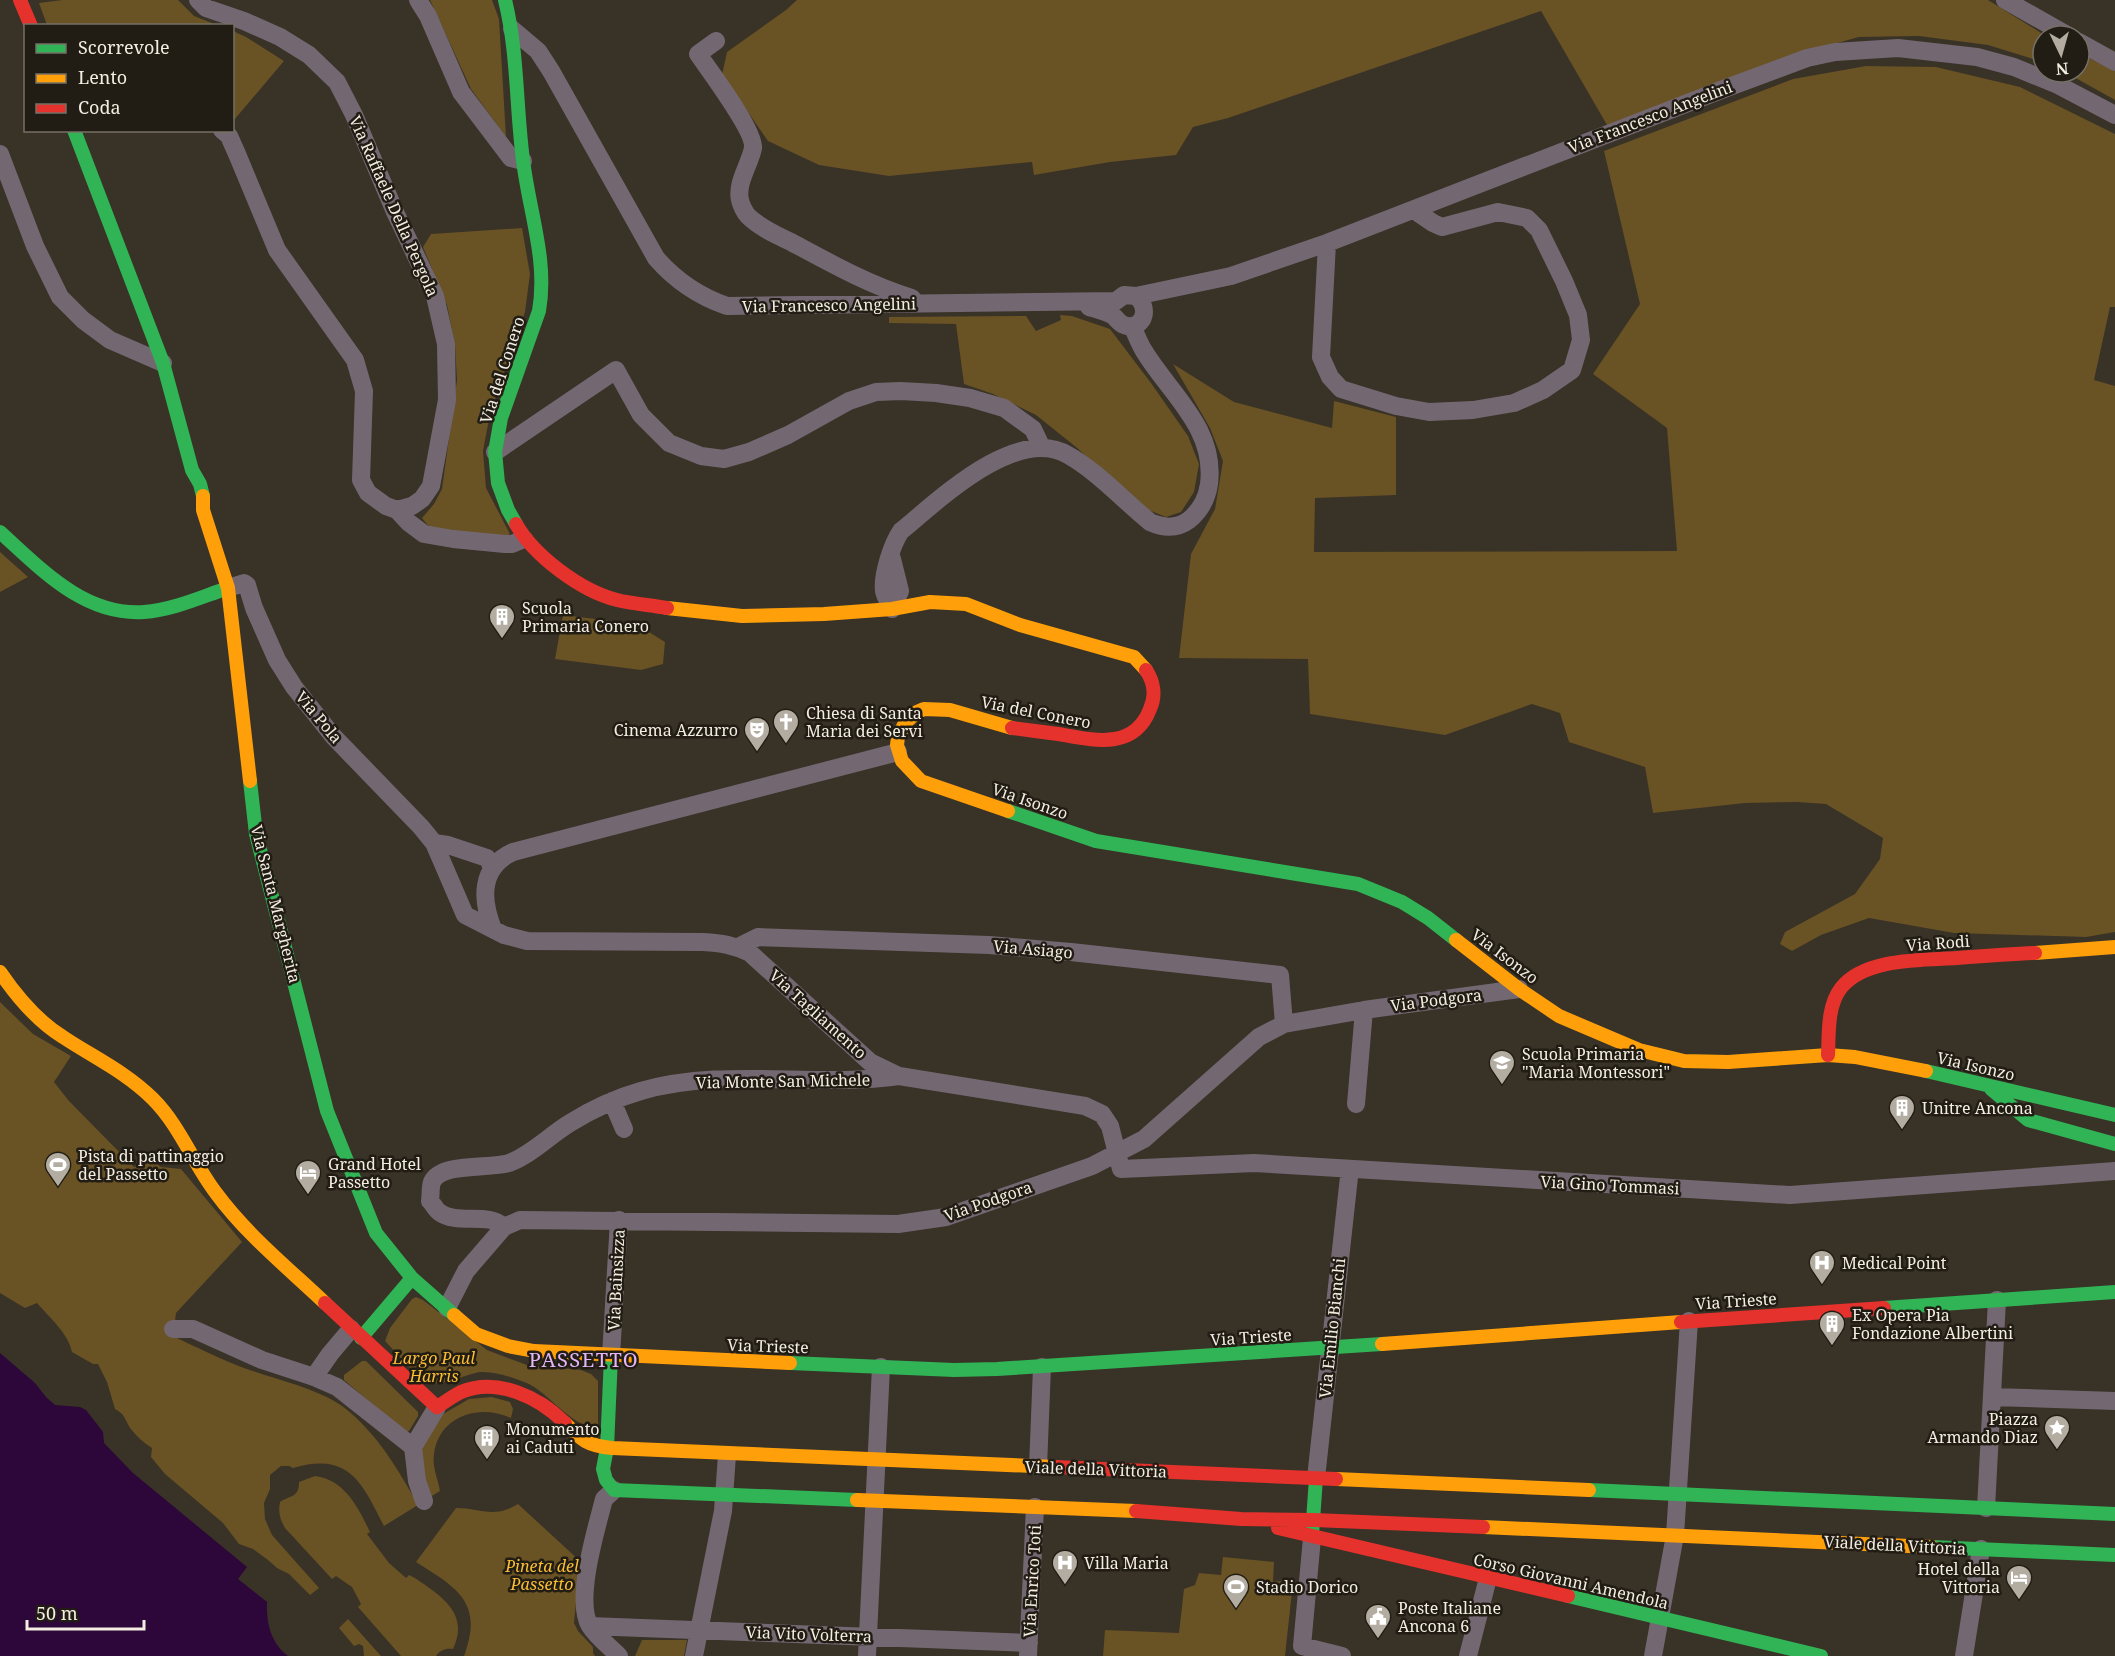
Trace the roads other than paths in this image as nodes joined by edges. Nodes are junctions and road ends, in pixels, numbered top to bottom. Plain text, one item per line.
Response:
1 (20, 0) edge
2 (198, 0) edge
3 (417, 0) edge
4 (505, 0) edge
5 (2005, 0) edge
6 (30, 24) edge
7 (2048, 24) edge
8 (512, 29) junction
9 (716, 41) dead end
10 (2091, 49) edge
11 (2115, 62) edge
12 (2115, 115) edge
13 (75, 132) edge
14 (224, 132) edge
15 (0, 154) edge
16 (523, 161) junction
17 (1414, 210) junction
18 (1328, 243) junction
19 (836, 266) junction
20 (872, 283) junction
21 (928, 303) junction
22 (1140, 303) junction
23 (857, 304) junction
24 (1115, 308) junction
25 (1132, 326) junction
26 (163, 363) junction
27 (1042, 448) junction
28 (495, 452) junction
29 (397, 510) junction
30 (0, 532) edge
31 (518, 542) junction
32 (228, 588) junction
33 (892, 609) junction
34 (898, 752) junction
35 (434, 843) junction
36 (492, 867) junction
37 (493, 929) junction
38 (738, 947) junction
39 (2115, 947) edge
40 (0, 972) edge
41 (1519, 989) junction
42 (1365, 1010) junction
43 (1284, 1024) junction
44 (1828, 1055) junction
45 (899, 1076) junction
46 (1986, 1085) junction
47 (2035, 1097) junction
48 (612, 1101) junction
49 (1356, 1104) dead end
50 (2115, 1115) edge
51 (2028, 1120) junction
52 (624, 1129) dead end
53 (2115, 1144) edge
54 (1117, 1154) junction
55 (2115, 1171) edge
56 (1349, 1178) dead end
57 (619, 1220) junction
58 (504, 1227) junction
59 (412, 1278) junction
60 (2115, 1292) edge
61 (1997, 1300) junction
62 (447, 1308) junction
63 (1689, 1321) junction
64 (173, 1329) dead end
65 (356, 1333) junction
66 (1330, 1348) junction
67 (611, 1356) junction
68 (881, 1367) junction
69 (1042, 1367) junction
70 (314, 1377) junction
71 (1992, 1397) junction
72 (2115, 1401) edge
73 (437, 1407) junction
74 (413, 1448) junction
75 (607, 1448) junction
76 (727, 1455) junction
77 (875, 1460) junction
78 (1038, 1467) junction
79 (1316, 1478) junction
80 (614, 1490) junction
81 (725, 1494) junction
82 (1679, 1495) junction
83 (424, 1500) dead end
84 (874, 1501) junction
85 (1035, 1507) junction
86 (1986, 1508) junction
87 (2115, 1514) edge
88 (1313, 1529) junction
89 (1675, 1535) junction
90 (1981, 1549) junction
91 (2115, 1555) edge
92 (1488, 1578) junction
93 (1660, 1619) junction
94 (590, 1626) junction
95 (699, 1630) junction
96 (868, 1637) junction
97 (1028, 1650) edge
98 (618, 1656) edge
99 (694, 1656) edge
100 (867, 1656) edge
101 (1342, 1656) edge
102 (1468, 1656) edge
103 (1653, 1656) edge
104 (1821, 1656) edge
105 (1964, 1656) edge

1 - 6 street
2 - 29 street, Via Raffaele Della Pergola
3 - 16 street
4 - 8 street, Via del Conero
5 - 7 street
8 - 16 street, Via del Conero
8 - 23 street, Via Francesco Angelini
9 - 19 street
10 - 11 street
12 - 17 street, Via Francesco Angelini
13 - 26 street
14 - 29 street
15 - 26 street
16 - 28 street, Via del Conero
17 - 18 street, Via Francesco Angelini
17 - 18 street
18 - 22 street, Via Francesco Angelini
19 - 20 street
19 - 23 street
20 - 21 street
20 - 23 street
21 - 23 street, Via Francesco Angelini
21 - 24 street, Via Francesco Angelini
22 - 24 street, Via Francesco Angelini
22 - 25 street
24 - 25 street
25 - 27 street
26 - 32 street, Via Santa Margherita
27 - 28 street
27 - 33 street
28 - 31 street, Via del Conero
29 - 31 street
30 - 32 street
31 - 33 street, Via del Conero
32 - 35 street, Via Pola
32 - 59 street, Via Santa Margherita
33 - 34 street, Via del Conero
34 - 36 street
34 - 41 street, Via Isonzo
35 - 36 street
35 - 37 street, Via Tagliamento
36 - 37 street
37 - 38 street, Via Tagliamento
38 - 43 street, Via Asiago
38 - 45 street, Via Tagliamento
39 - 44 street, Via Rodi
40 - 65 street
41 - 42 street, Via Podgora
41 - 44 street, Via Isonzo
42 - 43 street, Via Podgora
42 - 49 street
43 - 54 street, Via Podgora
44 - 46 street, Via Isonzo
45 - 48 street, Via Monte San Michele
45 - 54 street, Via Tagliamento
46 - 47 street, Via Isonzo
46 - 51 street
47 - 50 street, Via Isonzo
47 - 51 street
48 - 52 street
48 - 58 street, Via Monte San Michele
51 - 53 street
54 - 55 street, Via Gino Tommasi
54 - 57 street, Via Podgora
56 - 66 street, Via Emilio Bianchi
57 - 58 street, Via Podgora
57 - 67 street, Via Bainsizza
58 - 62 street
59 - 62 street, Via Trieste
59 - 65 street
60 - 61 street, Via Trieste
61 - 63 street, Via Trieste
61 - 71 street
62 - 67 street, Via Trieste
63 - 66 street, Via Trieste
63 - 82 street
64 - 70 street
65 - 70 street
65 - 73 street
66 - 69 street, Via Trieste
66 - 79 street, Via Emilio Bianchi
67 - 68 street, Via Trieste
67 - 75 street, Via Bainsizza
68 - 69 street, Via Trieste
68 - 77 street
69 - 78 street
70 - 74 street
71 - 72 street
71 - 86 street
73 - 74 street
73 - 75 street, Viale della Vittoria
74 - 83 street
75 - 76 street, Viale della Vittoria
75 - 80 street, Via Bainsizza
76 - 77 street, Viale della Vittoria
76 - 81 street
77 - 78 street, Viale della Vittoria
77 - 84 street
78 - 79 street, Viale della Vittoria
79 - 82 street, Viale della Vittoria
79 - 88 street
80 - 81 street
80 - 94 street
81 - 84 street
81 - 95 street
82 - 86 street, Viale della Vittoria
82 - 89 street
84 - 85 street
84 - 96 street
85 - 88 street, Corso Giovanni Amendola
85 - 97 street, Via Enrico Toti
86 - 87 street, Viale della Vittoria
88 - 89 street, Viale della Vittoria
88 - 92 street, Corso Giovanni Amendola
88 - 101 street
89 - 90 street, Viale della Vittoria
89 - 93 street
90 - 91 street, Viale della Vittoria
90 - 105 street
92 - 93 street, Corso Giovanni Amendola
92 - 102 street
93 - 103 street
93 - 104 street, Corso Giovanni Amendola
94 - 95 street, Via Vito Volterra
94 - 98 street
95 - 96 street, Via Vito Volterra
95 - 99 street
96 - 97 street, Via Vito Volterra
96 - 100 street

